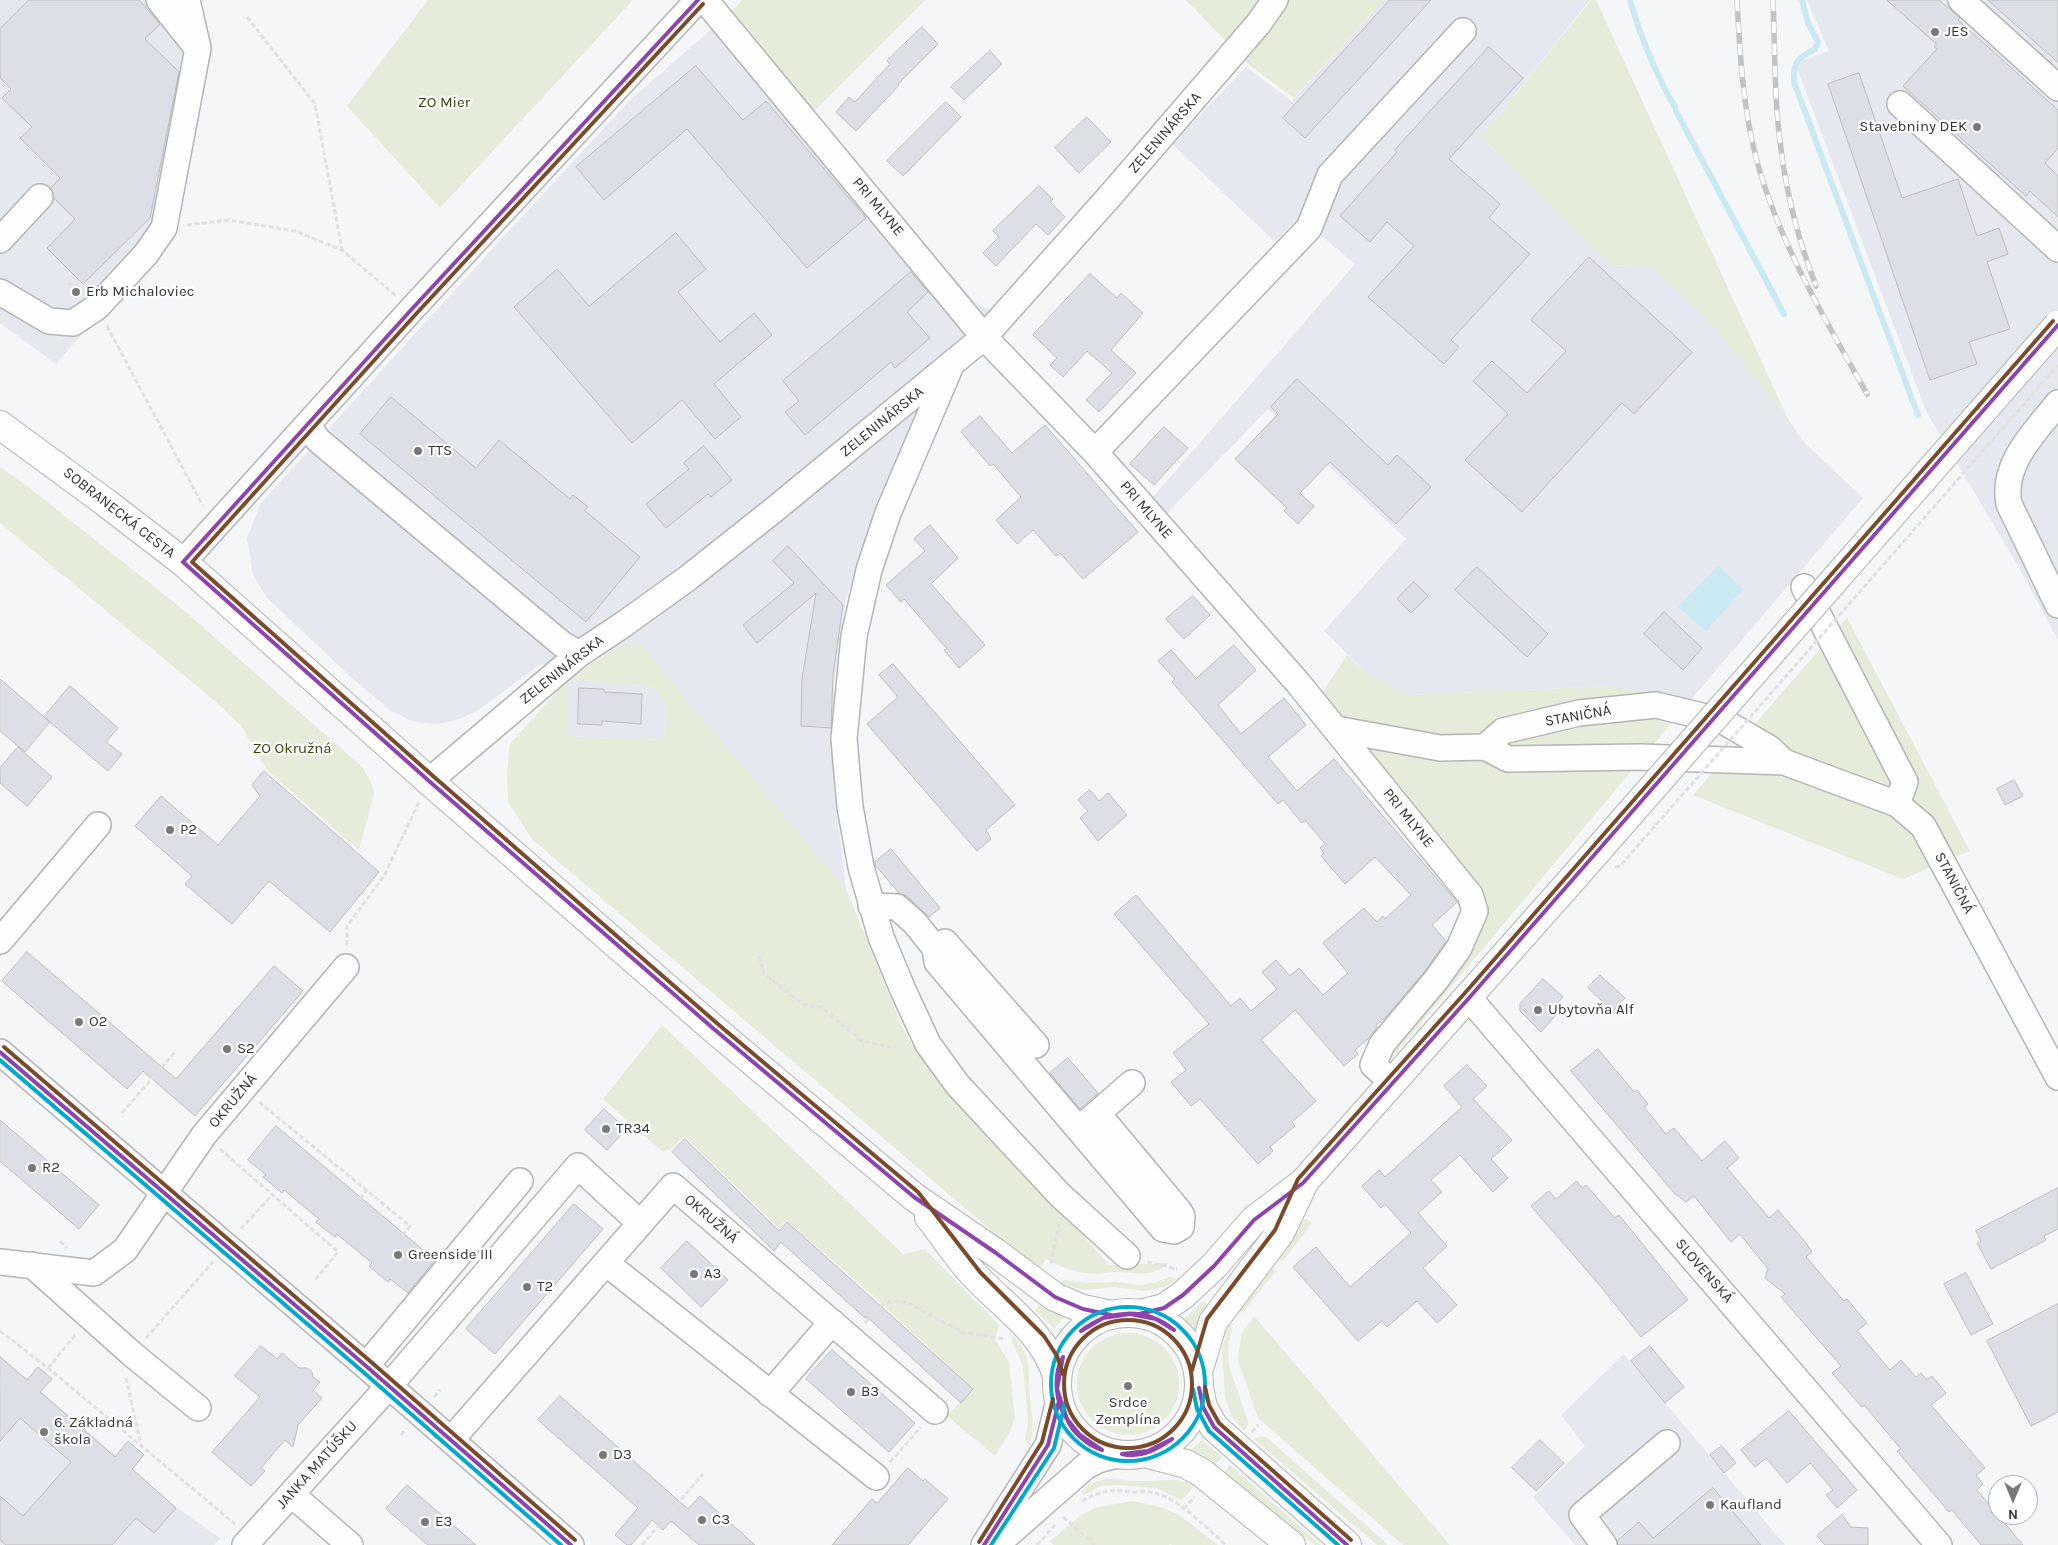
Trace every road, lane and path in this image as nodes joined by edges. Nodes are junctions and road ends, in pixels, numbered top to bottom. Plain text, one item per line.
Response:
1 (158, 0) edge
2 (186, 0) edge
3 (698, 0) edge
4 (705, 0) edge
5 (1275, 0) edge
6 (1961, 0) edge
7 (247, 17) dead end
8 (1464, 31) dead end
9 (198, 48) junction
10 (2058, 88) edge
11 (1900, 104) dead end
12 (40, 197) dead end
13 (164, 228) junction
14 (0, 240) edge
15 (2058, 249) edge
16 (342, 250) junction
17 (0, 292) edge
18 (96, 307) junction
19 (411, 310) junction
20 (2058, 325) edge
21 (984, 337) junction
22 (951, 365) junction
23 (2058, 365) edge
24 (2058, 403) edge
25 (0, 424) edge
26 (308, 424) junction
27 (1095, 452) junction
28 (214, 526) junction
29 (183, 562) junction
30 (1804, 587) dead end
31 (2058, 604) edge
32 (579, 654) junction
33 (1336, 729) junction
34 (1485, 747) junction
35 (1784, 762) junction
36 (429, 781) junction
37 (1897, 804) junction
38 (98, 825) dead end
39 (1608, 870) dead end
40 (871, 906) junction
41 (0, 941) edge
42 (935, 948) junction
43 (759, 956) dead end
44 (346, 967) joint
45 (1469, 998) junction
46 (1036, 1045) dead end
47 (890, 1047) dead end
48 (0, 1052) edge
49 (175, 1052) dead end
50 (2058, 1077) edge
51 (1392, 1082) junction
52 (1132, 1083) dead end
53 (243, 1088) junction
54 (122, 1113) dead end
55 (204, 1135) junction
56 (520, 1181) dead end
57 (1303, 1183) junction
58 (367, 1190) junction
59 (164, 1194) junction
60 (272, 1194) junction
61 (914, 1196) junction
62 (1063, 1197) junction
63 (360, 1199) dead end
64 (640, 1223) junction
65 (238, 1232) dead end
66 (403, 1235) dead end
67 (1127, 1256) joint
68 (216, 1258) dead end
69 (0, 1262) edge
70 (606, 1263) junction
71 (32, 1265) junction
72 (1055, 1267) dead end
73 (1178, 1270) dead end
74 (314, 1281) dead end
75 (83, 1310) junction
76 (1139, 1314) junction
77 (1111, 1315) junction
78 (832, 1322) junction
79 (0, 1331) edge
80 (851, 1339) junction
81 (1005, 1339) dead end
82 (132, 1354) junction
83 (366, 1366) junction
84 (48, 1368) junction
85 (1199, 1380) junction
86 (388, 1386) junction
87 (1058, 1389) junction
88 (770, 1394) junction
89 (198, 1408) dead end
90 (935, 1411) joint
91 (451, 1440) junction
92 (1667, 1442) dead end
93 (141, 1445) junction
94 (1145, 1453) junction
95 (1117, 1455) junction
96 (703, 1474) dead end
97 (876, 1477) joint
98 (291, 1494) junction
99 (1081, 1502) dead end
100 (1069, 1512) dead end
101 (1063, 1517) junction
102 (248, 1542) edge
103 (350, 1545) edge
104 (571, 1545) edge
105 (642, 1545) edge
106 (984, 1545) edge
107 (996, 1545) edge
108 (1037, 1545) edge
109 (1094, 1545) edge
110 (1226, 1545) edge
111 (1291, 1545) edge
112 (1347, 1545) edge
113 (1604, 1545) edge
114 (1938, 1545) edge

1 - 9 street
2 - 9 street
3 - 19 street
4 - 21 street, PRI MLYNE
5 - 21 street, ZELENINÁRSKA
6 - 10 street
7 - 16 path
8 - 27 street
9 - 13 street
11 - 15 street
12 - 14 street
13 - 16 path
13 - 18 street
16 - 19 path
17 - 18 street
18 - 28 path
19 - 26 street
20 - 45 main road, bridge
21 - 22 street, ZELENINÁRSKA
21 - 27 street, PRI MLYNE
22 - 32 street, ZELENINÁRSKA
22 - 40 street
23 - 39 path, bridge
24 - 31 street
25 - 29 main road, SOBRANECKÁ CESTA
26 - 28 street
26 - 32 street
27 - 33 street, PRI MLYNE
28 - 29 street
29 - 36 main road, SOBRANECKÁ CESTA
30 - 37 street
32 - 36 street, ZELENINÁRSKA
33 - 34 street, STANIČNÁ
33 - 51 street, PRI MLYNE
34 - 35 street, STANIČNÁ
34 - 35 street, STANIČNÁ
35 - 37 street, STANIČNÁ
36 - 44 path
36 - 61 main road, SOBRANECKÁ CESTA
37 - 50 street, STANIČNÁ
38 - 41 street
40 - 42 street
40 - 62 street
42 - 46 street
42 - 52 street
43 - 47 path
44 - 53 street, OKRUŽNÁ
45 - 51 main road
45 - 114 street, SLOVENSKÁ
48 - 59 street
49 - 54 path
51 - 57 main road
53 - 55 street, OKRUŽNÁ
53 - 58 path
55 - 59 street, OKRUŽNÁ
55 - 60 path
56 - 83 street
57 - 76 main road
57 - 85 main road
58 - 63 path
58 - 66 path
59 - 71 street, OKRUŽNÁ
59 - 83 street
60 - 65 path
60 - 74 path
61 - 77 main road, SOBRANECKÁ CESTA
61 - 87 main road, SOBRANECKÁ CESTA
62 - 67 street
62 - 72 path
64 - 70 street
64 - 78 street, OKRUŽNÁ
64 - 86 street
67 - 73 path
68 - 82 path
69 - 71 street, OKRUŽNÁ
70 - 88 street
70 - 91 street
71 - 75 street
75 - 82 street
75 - 84 path
76 - 77 main road
76 - 85 main road
77 - 87 main road
78 - 80 street, OKRUŽNÁ
78 - 88 street
79 - 84 path
80 - 81 path
80 - 90 street, OKRUŽNÁ
82 - 89 street
82 - 93 path
83 - 86 street
84 - 93 path
85 - 94 main road
85 - 112 main road
86 - 91 street
86 - 98 street, JANKA MATÚŠKU
87 - 95 main road
87 - 106 street
88 - 97 street
90 - 97 path
91 - 104 street
92 - 113 street
93 - 102 path
94 - 95 main road
94 - 111 main road
95 - 107 street
96 - 105 path
98 - 102 street, JANKA MATÚŠKU
98 - 103 street
99 - 110 path
100 - 101 path
101 - 108 path
101 - 109 path

